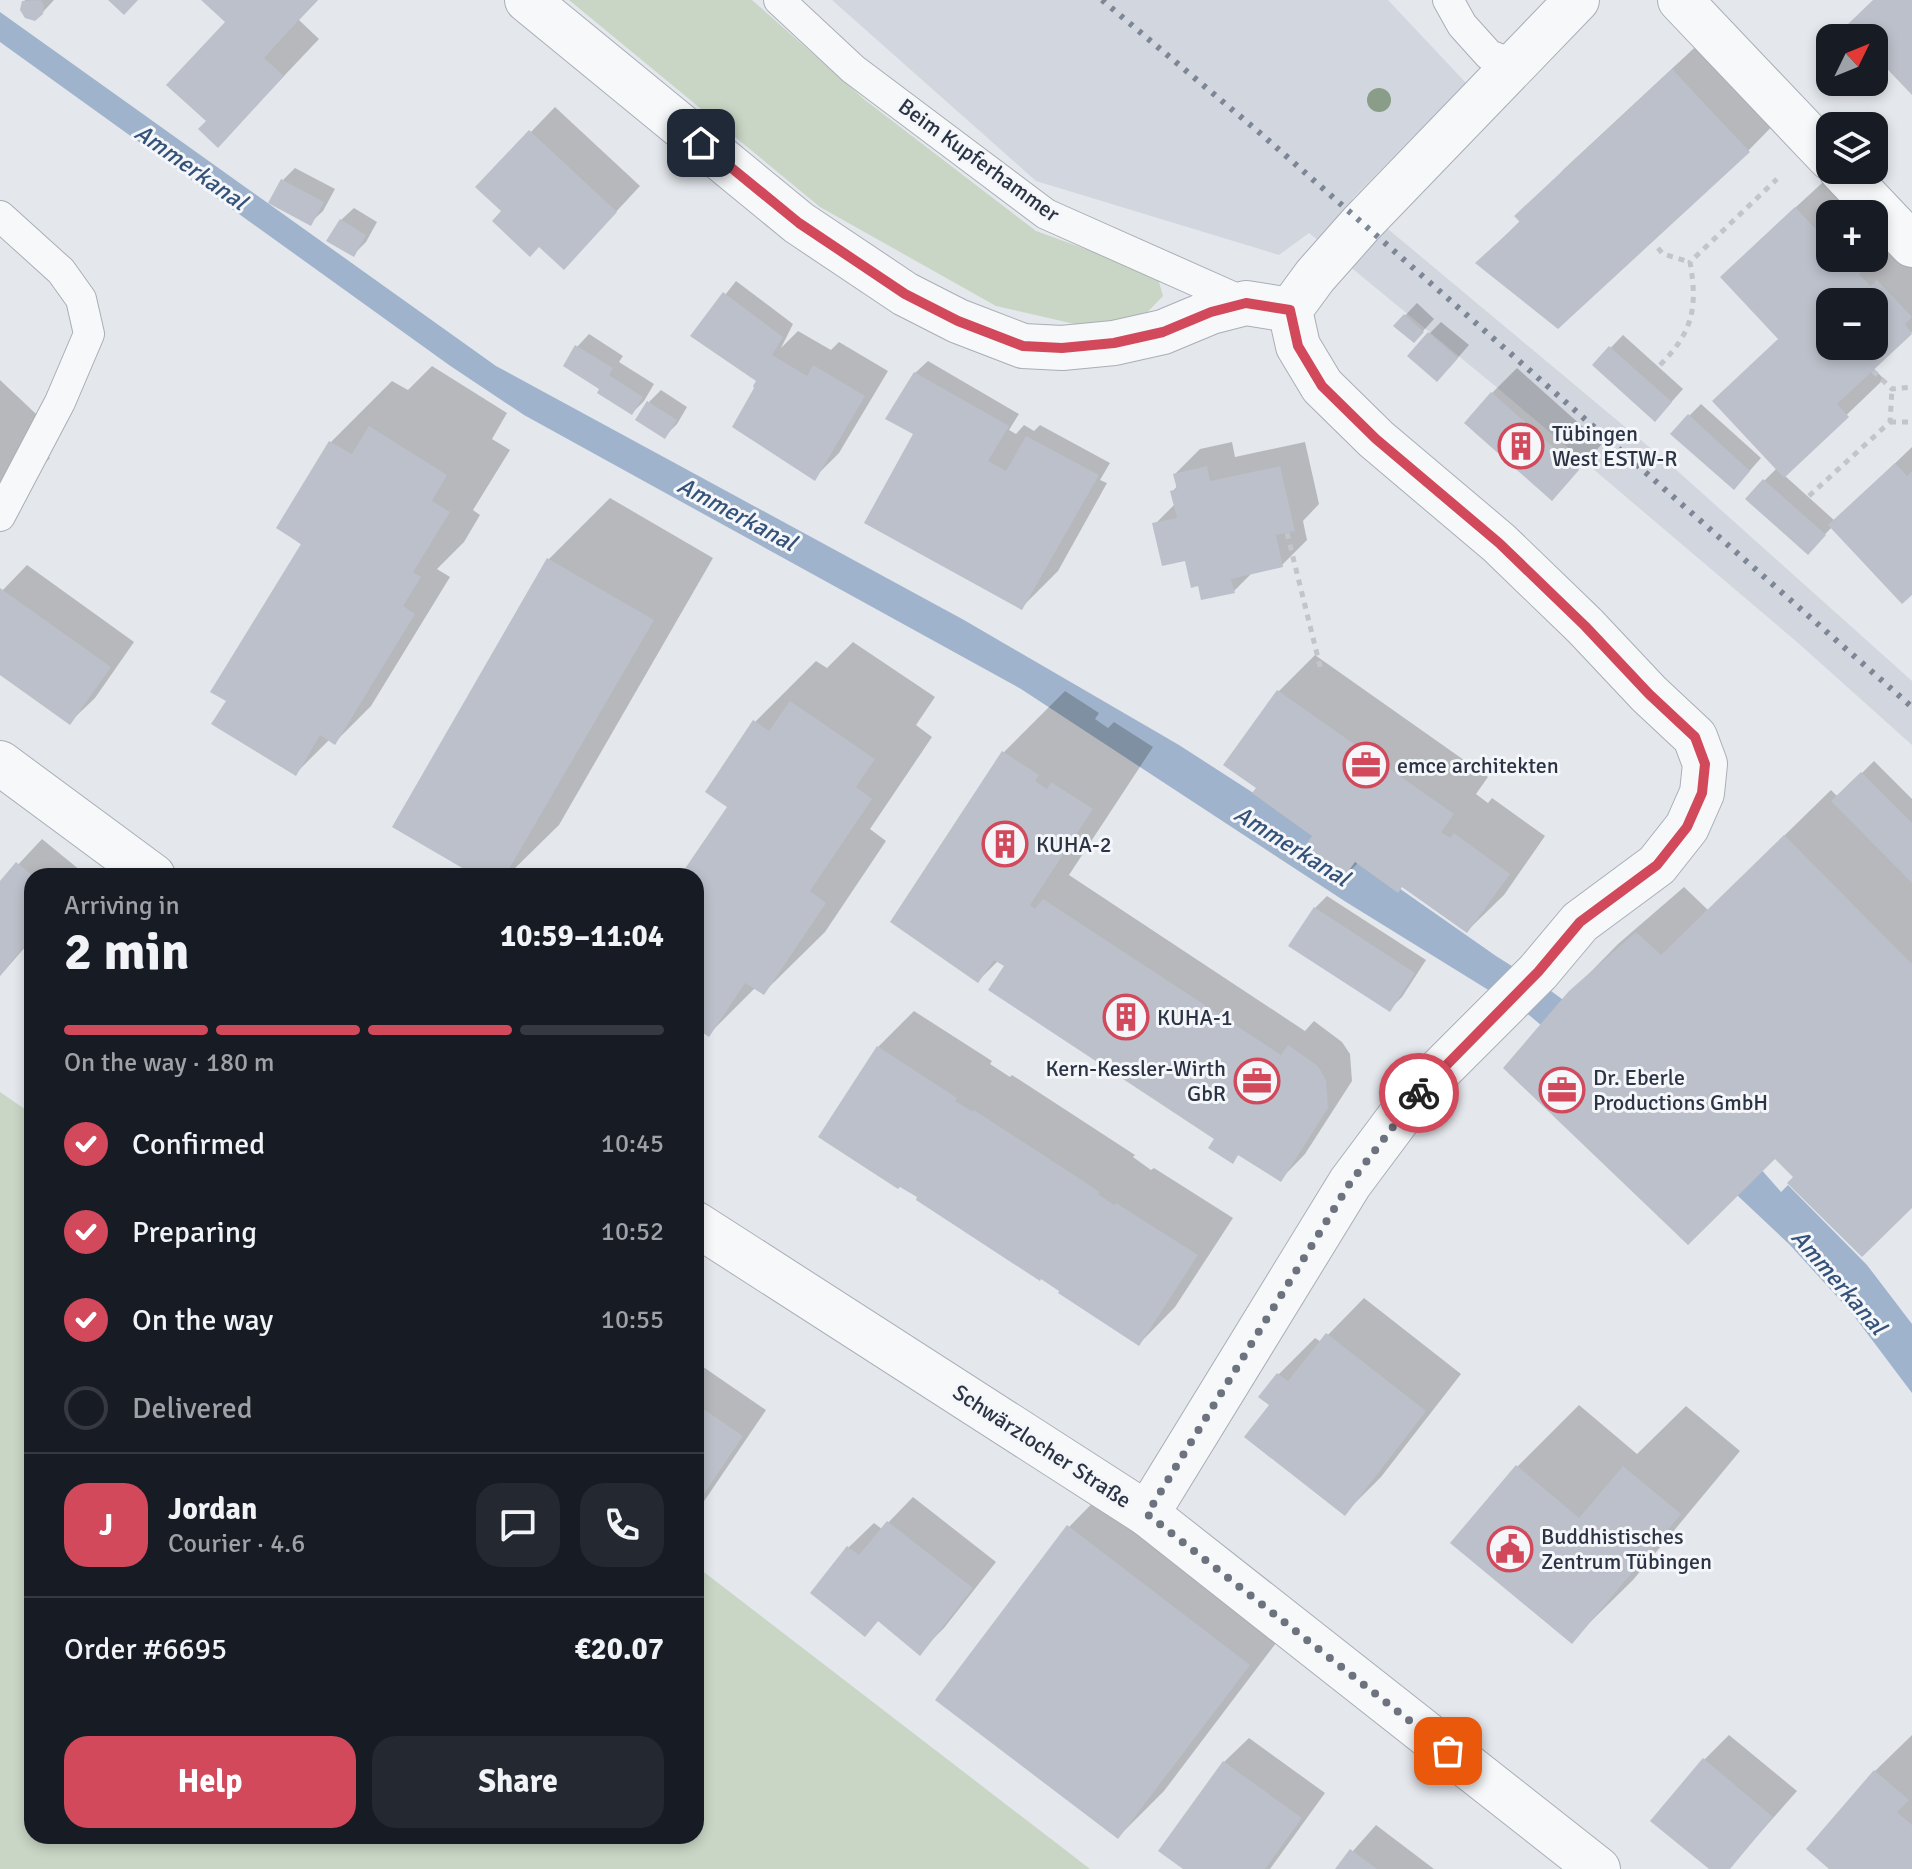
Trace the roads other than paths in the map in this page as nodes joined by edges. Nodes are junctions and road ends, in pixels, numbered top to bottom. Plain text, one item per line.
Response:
1 (527, 0) edge
2 (779, 0) edge
3 (1448, 0) edge
4 (1577, 0) edge
5 (1680, 0) edge
6 (1515, 65) junction
7 (1816, 143) edge
8 (1854, 184) edge
9 (0, 216) edge
10 (1912, 245) edge
11 (1246, 303) junction
12 (1290, 310) junction
13 (0, 516) edge
14 (0, 763) edge
15 (142, 868) edge
16 (704, 1229) edge
17 (1147, 1514) junction
18 (1598, 1869) edge

1 - 11 street, Beim Kupferhammer
2 - 11 lane, Beim Kupferhammer
3 - 6 lane
4 - 6 street
5 - 7 street
6 - 12 street
8 - 10 street
9 - 13 lane
11 - 12 street, Beim Kupferhammer
12 - 17 street
14 - 15 street
16 - 17 street, Schwärzlocher Straße
17 - 18 street, Schwärzlocher Straße

